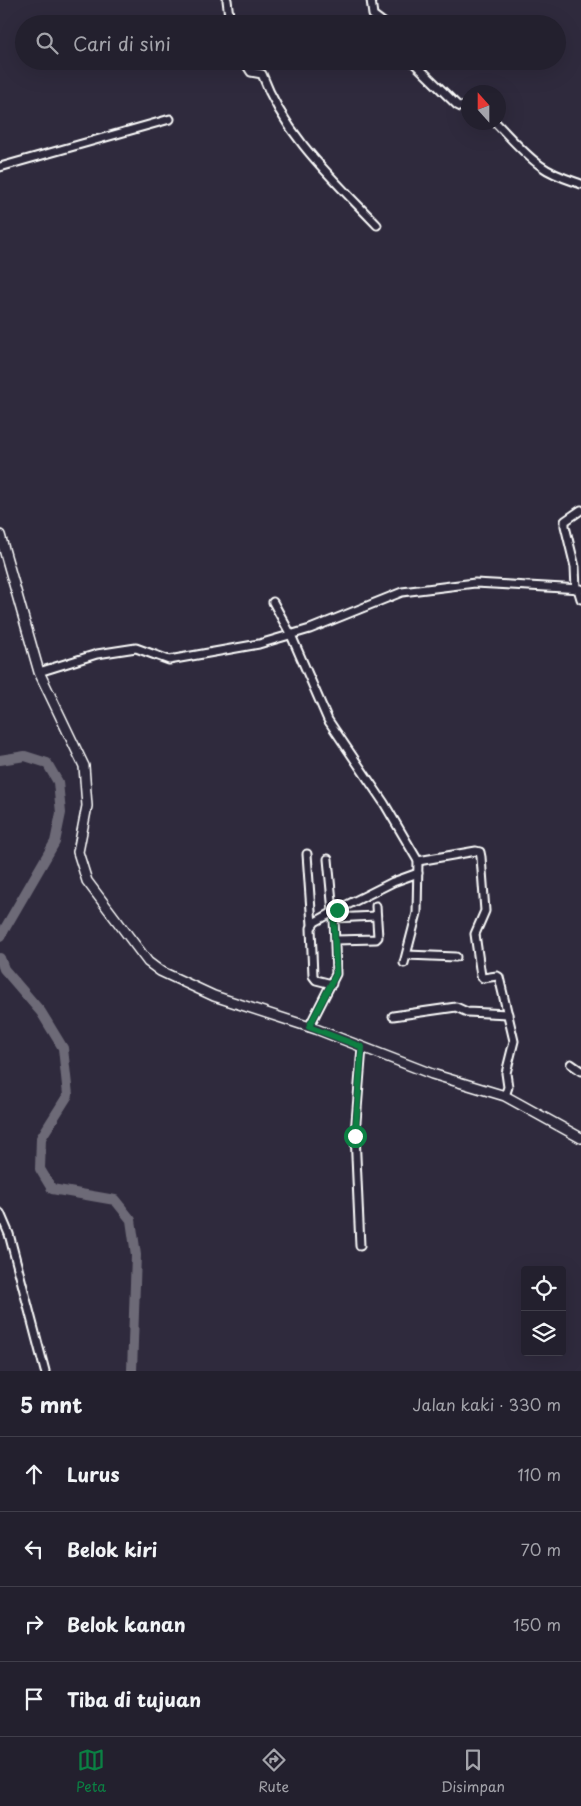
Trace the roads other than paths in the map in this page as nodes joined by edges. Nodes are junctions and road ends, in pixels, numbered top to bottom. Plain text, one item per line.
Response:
1 (227, 0) edge
2 (371, 0) edge
3 (229, 15) edge
4 (372, 15) edge
5 (250, 70) edge
6 (421, 70) edge
7 (461, 107) edge
8 (170, 119) dead end
9 (503, 130) edge
10 (0, 167) edge
11 (581, 184) edge
12 (377, 225) dead end
13 (581, 510) edge
14 (0, 535) edge
15 (578, 589) edge
16 (581, 599) edge
17 (273, 602) dead end
18 (291, 635) junction
19 (39, 672) junction
20 (307, 854) dead end
21 (328, 860) dead end
22 (418, 861) junction
23 (418, 873) junction
24 (376, 906) dead end
25 (335, 913) junction
26 (376, 916) junction
27 (312, 925) junction
28 (335, 940) junction
29 (407, 955) junction
30 (456, 957) dead end
31 (404, 963) dead end
32 (332, 984) junction
33 (508, 1014) junction
34 (393, 1016) dead end
35 (309, 1027) junction
36 (362, 1047) junction
37 (571, 1064) dead end
38 (581, 1071) edge
39 (505, 1096) junction
40 (580, 1136) edge
41 (0, 1213) edge
42 (360, 1246) dead end
43 (46, 1371) edge

1 - 3 street
2 - 4 street
5 - 12 street
6 - 7 street
8 - 10 street
9 - 11 street
13 - 15 street
14 - 19 street
15 - 16 street
15 - 18 street
17 - 18 street
18 - 19 street
18 - 22 street
19 - 35 street
20 - 27 street
21 - 25 street
22 - 23 street
22 - 33 street
23 - 25 street
23 - 29 street
24 - 26 street
25 - 26 street
25 - 27 street
25 - 28 street
26 - 28 street
27 - 32 street
28 - 32 street
29 - 30 street
29 - 31 street
32 - 35 street
33 - 34 street
33 - 39 street
35 - 36 street
36 - 39 street
36 - 42 street
37 - 38 street
39 - 40 street
41 - 43 street

